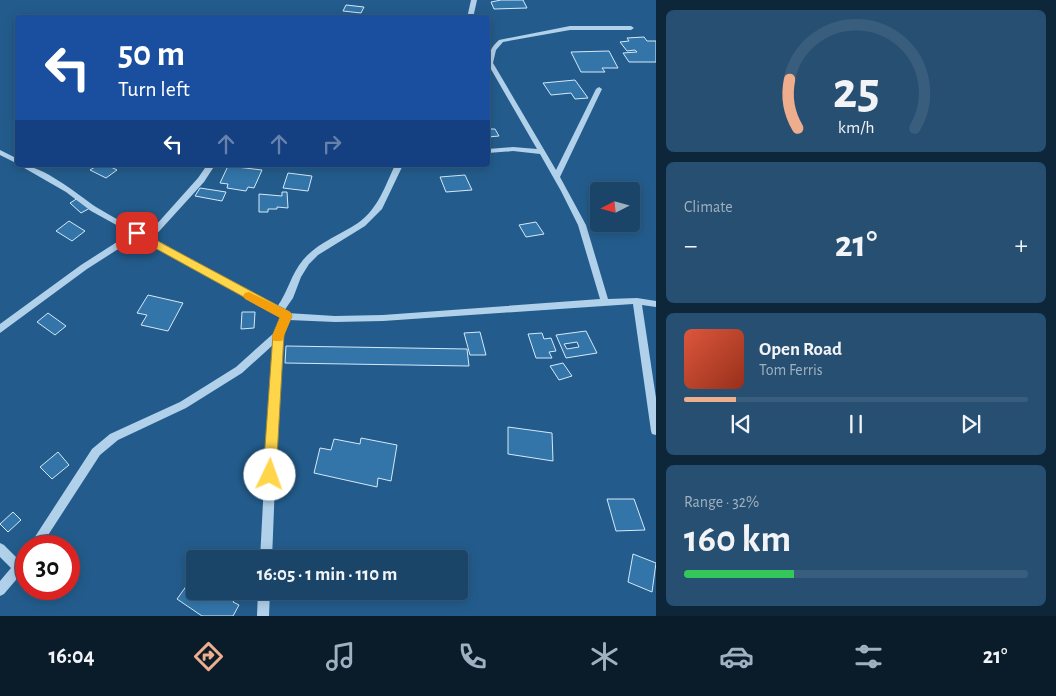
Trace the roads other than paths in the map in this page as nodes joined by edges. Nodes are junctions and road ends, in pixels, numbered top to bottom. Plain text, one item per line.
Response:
1 (474, 0) edge
2 (471, 15) edge
3 (631, 28) dead end
4 (490, 58) edge
5 (490, 64) edge
6 (599, 89) dead end
7 (490, 151) edge
8 (0, 152) edge
9 (542, 152) junction
10 (15, 160) edge
11 (27, 167) edge
12 (210, 167) edge
13 (398, 167) edge
14 (557, 176) junction
15 (137, 233) junction
16 (148, 239) junction
17 (637, 301) junction
18 (605, 302) junction
19 (656, 304) edge
20 (282, 313) junction
21 (0, 329) edge
22 (278, 334) junction
23 (656, 430) edge
24 (42, 535) edge
25 (0, 549) edge
26 (266, 550) edge
27 (15, 559) edge
28 (15, 574) edge
29 (0, 590) edge
30 (264, 600) edge
31 (263, 616) edge

1 - 2 street
3 - 4 street
5 - 9 street
6 - 14 street
7 - 9 street
8 - 10 street
9 - 14 street
11 - 15 street
12 - 16 street
13 - 20 street
14 - 18 street
15 - 16 street
15 - 21 street
16 - 20 street
17 - 18 street
17 - 19 street
17 - 23 street
18 - 20 street
20 - 22 street
22 - 24 street
22 - 26 street
25 - 27 street
28 - 29 street
30 - 31 street

